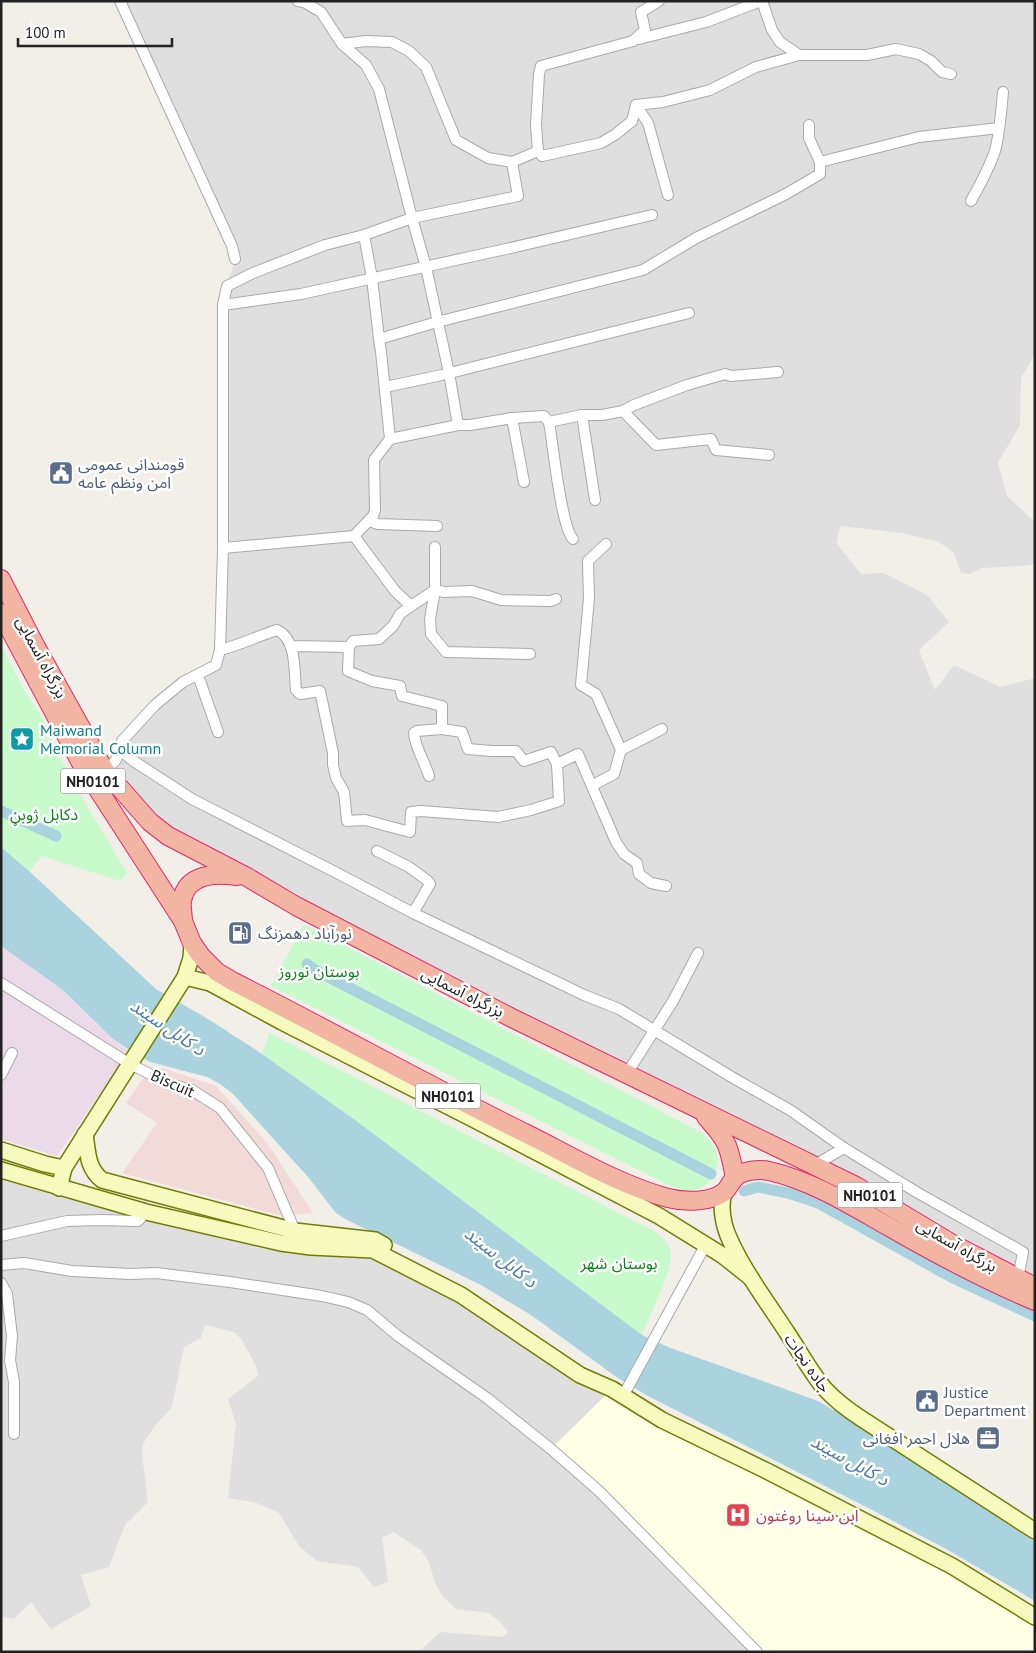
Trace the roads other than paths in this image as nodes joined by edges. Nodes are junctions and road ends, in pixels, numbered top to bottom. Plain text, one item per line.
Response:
1 (120, 1) edge
2 (298, 1) edge
3 (659, 1) edge
4 (762, 1) edge
5 (633, 41) junction
6 (342, 44) junction
7 (799, 55) junction
8 (951, 74) dead end
9 (1003, 92) dead end
10 (636, 104) junction
11 (809, 125) dead end
12 (999, 128) junction
13 (538, 151) junction
14 (512, 162) junction
15 (820, 162) junction
16 (668, 195) dead end
17 (971, 201) dead end
18 (652, 215) dead end
19 (412, 218) junction
20 (364, 234) junction
21 (235, 259) dead end
22 (426, 267) junction
23 (372, 278) junction
24 (223, 305) junction
25 (688, 313) dead end
26 (437, 322) junction
27 (378, 339) junction
28 (778, 372) dead end
29 (449, 373) junction
30 (386, 387) junction
31 (623, 411) junction
32 (582, 415) junction
33 (512, 418) junction
34 (549, 422) junction
35 (458, 425) junction
36 (390, 439) junction
37 (769, 455) dead end
38 (524, 482) dead end
39 (595, 500) dead end
40 (369, 521) junction
41 (437, 526) dead end
42 (354, 536) junction
43 (573, 539) dead end
44 (606, 544) dead end
45 (435, 547) dead end
46 (223, 548) junction
47 (1, 579) edge
48 (435, 590) junction
49 (556, 600) dead end
50 (411, 606) junction
51 (1, 613) edge
52 (291, 646) junction
53 (348, 647) junction
54 (220, 650) junction
55 (530, 654) dead end
56 (197, 676) junction
57 (442, 729) junction
58 (662, 729) dead end
59 (218, 732) dead end
60 (120, 749) junction
61 (621, 750) junction
62 (557, 764) junction
63 (105, 771) junction
64 (430, 776) dead end
65 (593, 785) junction
66 (377, 851) dead end
67 (247, 878) junction
68 (666, 886) dead end
69 (413, 913) junction
70 (183, 921) junction
71 (192, 943) junction
72 (698, 953) dead end
73 (185, 977) junction
74 (1, 983) edge
75 (655, 1030) junction
76 (12, 1053) dead end
77 (132, 1060) junction
78 (1, 1074) edge
79 (626, 1075) junction
80 (701, 1112) junction
81 (85, 1134) junction
82 (844, 1148) junction
83 (1, 1150) edge
84 (815, 1165) junction
85 (64, 1168) junction
86 (1, 1170) edge
87 (734, 1178) junction
88 (59, 1188) junction
89 (724, 1192) junction
90 (146, 1212) junction
91 (296, 1231) junction
92 (1, 1236) edge
93 (705, 1246) junction
94 (1, 1265) edge
95 (751, 1278) junction
96 (1018, 1279) junction
97 (1, 1283) edge
98 (1035, 1287) edge
99 (1035, 1301) edge
100 (621, 1391) junction
101 (14, 1434) dead end
102 (1035, 1531) edge
103 (1035, 1617) edge
104 (756, 1652) edge

1 - 21 street
2 - 6 street
3 - 5 street
4 - 5 street
4 - 7 street
5 - 13 street
6 - 14 street
6 - 19 street
7 - 8 street
7 - 10 street
9 - 12 street
10 - 13 street
10 - 16 street
11 - 15 street
12 - 15 street
12 - 17 street
13 - 14 street
14 - 19 street
15 - 26 street
18 - 22 street
19 - 20 street
19 - 22 street
20 - 23 street
20 - 24 street
22 - 23 street
22 - 26 street
23 - 24 street
23 - 27 street
24 - 46 street
25 - 29 street
26 - 27 street
26 - 29 street
27 - 30 street
28 - 31 street
29 - 30 street
29 - 35 street
30 - 36 street
31 - 32 street
31 - 37 street
32 - 34 street
32 - 39 street
33 - 34 street
33 - 35 street
33 - 38 street
34 - 43 street
35 - 36 street
36 - 40 street
40 - 41 street
40 - 42 street
42 - 46 street
42 - 50 street
44 - 61 street
45 - 48 street
46 - 54 street
47 - 63 highway, بزرگراه آسمایی / NH0101
48 - 49 street
48 - 50 street
48 - 55 street
50 - 53 street
51 - 70 highway, بزرگراه آسمایی / NH0101
52 - 53 street
52 - 54 street
52 - 62 street
53 - 57 street
54 - 56 street
56 - 59 street
56 - 60 street
57 - 62 street
57 - 64 street
58 - 61 street
60 - 63 street
60 - 69 street
61 - 65 street
62 - 65 street
63 - 67 highway, بزرگراه آسمایی / NH0101
65 - 68 street
66 - 69 street
67 - 70 highway, NH0101
67 - 79 highway, بزرگراه آسمایی / NH0101
69 - 75 street
70 - 71 highway, بزرگراه آسمایی / NH0101
71 - 73 main road
71 - 89 highway, بزرگراه آسمایی / NH0101
72 - 75 street
73 - 77 main road
73 - 93 main road
74 - 77 street, Biscuit
75 - 79 street
75 - 82 street
76 - 78 street
77 - 81 main road
77 - 91 street, Biscuit
79 - 80 highway, بزرگراه آسمایی / NH0101
80 - 84 highway, بزرگراه آسمایی / NH0101
80 - 87 highway, NH0101
81 - 85 main road
81 - 91 main road
82 - 84 street
82 - 96 street
83 - 85 main road
84 - 96 highway, بزرگراه آسمایی / NH0101
85 - 88 main road
86 - 88 main road
87 - 89 highway
87 - 99 highway, بزرگراه آسمایی / NH0101
88 - 90 main road
89 - 95 main road, جاده نجات
90 - 92 street
90 - 100 main road
91 - 100 main road
93 - 95 main road
93 - 100 street
94 - 104 street
95 - 102 main road, جاده نجات
96 - 98 highway, بزرگراه آسمایی / NH0101
97 - 101 street
100 - 103 main road

